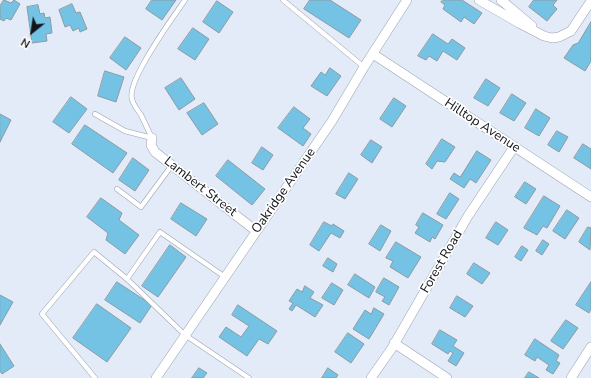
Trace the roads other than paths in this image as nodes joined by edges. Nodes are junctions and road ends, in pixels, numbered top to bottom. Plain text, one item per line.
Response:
1 (185, 0) edge
2 (283, 0) edge
3 (407, 0) edge
4 (479, 0) edge
5 (500, 0) edge
6 (591, 1) edge
7 (544, 36) junction
8 (373, 54) junction
9 (364, 67) junction
10 (95, 114) dead end
11 (152, 138) junction
12 (514, 147) junction
13 (172, 165) junction
14 (117, 189) dead end
15 (591, 197) edge
16 (256, 231) junction
17 (225, 277) junction
18 (127, 279) junction
19 (185, 335) junction
20 (394, 343) junction
21 (591, 347) edge
22 (95, 378) edge
23 (156, 378) edge
24 (249, 378) edge
25 (371, 378) edge
26 (447, 378) edge
27 (571, 378) edge

1 - 11 lane
2 - 9 lane
3 - 8 street, Oakridge Avenue
4 - 7 street
5 - 7 street
6 - 7 street
8 - 9 street, Oakridge Avenue
8 - 12 street, Hilltop Avenue
9 - 16 street, Oakridge Avenue
10 - 11 lane
11 - 13 street, Lambert Street
12 - 15 street, Hilltop Avenue
12 - 20 street, Forest Road
13 - 14 lane
13 - 16 street, Lambert Street
16 - 17 street, Oakridge Avenue
17 - 18 lane
17 - 19 street, Oakridge Avenue
18 - 19 lane
18 - 22 lane
19 - 23 street, Oakridge Avenue
19 - 24 lane
20 - 25 street, Forest Road
20 - 26 street
21 - 27 street

